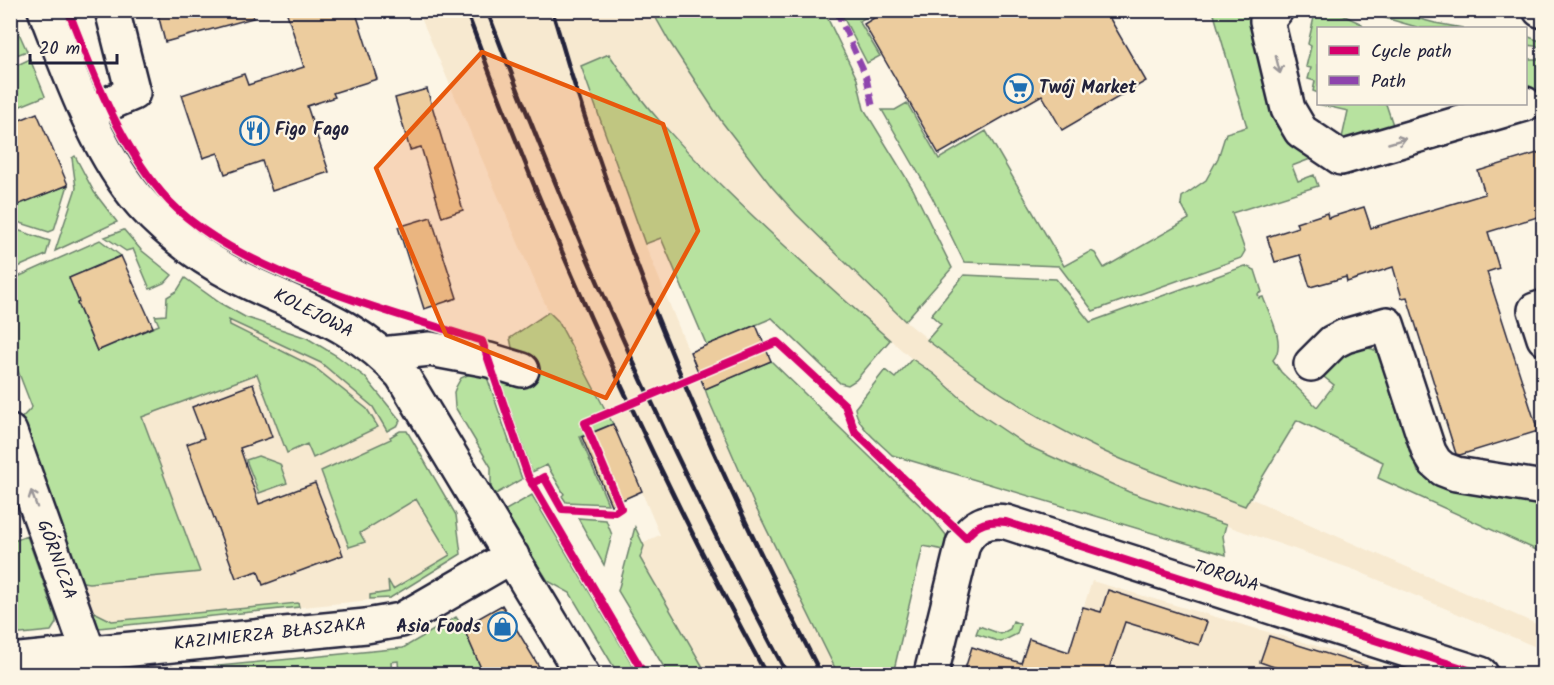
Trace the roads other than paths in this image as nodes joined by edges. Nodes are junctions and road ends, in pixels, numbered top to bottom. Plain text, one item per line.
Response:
1 (45, 10) edge
2 (112, 10) edge
3 (1269, 14) edge
4 (1544, 98) edge
5 (1527, 102) edge
6 (1518, 105) edge
7 (87, 113) junction
8 (1544, 308) edge
9 (1544, 338) edge
10 (381, 354) junction
11 (1311, 364) dead end
12 (522, 370) dead end
13 (10, 432) edge
14 (1544, 488) edge
15 (512, 556) junction
16 (89, 654) junction
17 (10, 661) edge
18 (582, 675) edge
19 (931, 675) edge
20 (1481, 675) edge

1 - 7 street, KOLEJOWA
2 - 7 street
3 -> 6 street
4 - 5 street
7 - 10 street, KOLEJOWA
8 - 9 street
10 - 12 street
10 - 15 street, KOLEJOWA
11 - 14 street
16 -> 13 street, GÓRNICZA
15 - 16 street, KAZIMIERZA BŁASZAKA
15 - 18 street, KOLEJOWA
16 - 17 street, KAZIMIERZA BŁASZAKA
19 - 20 street, TOROWA

